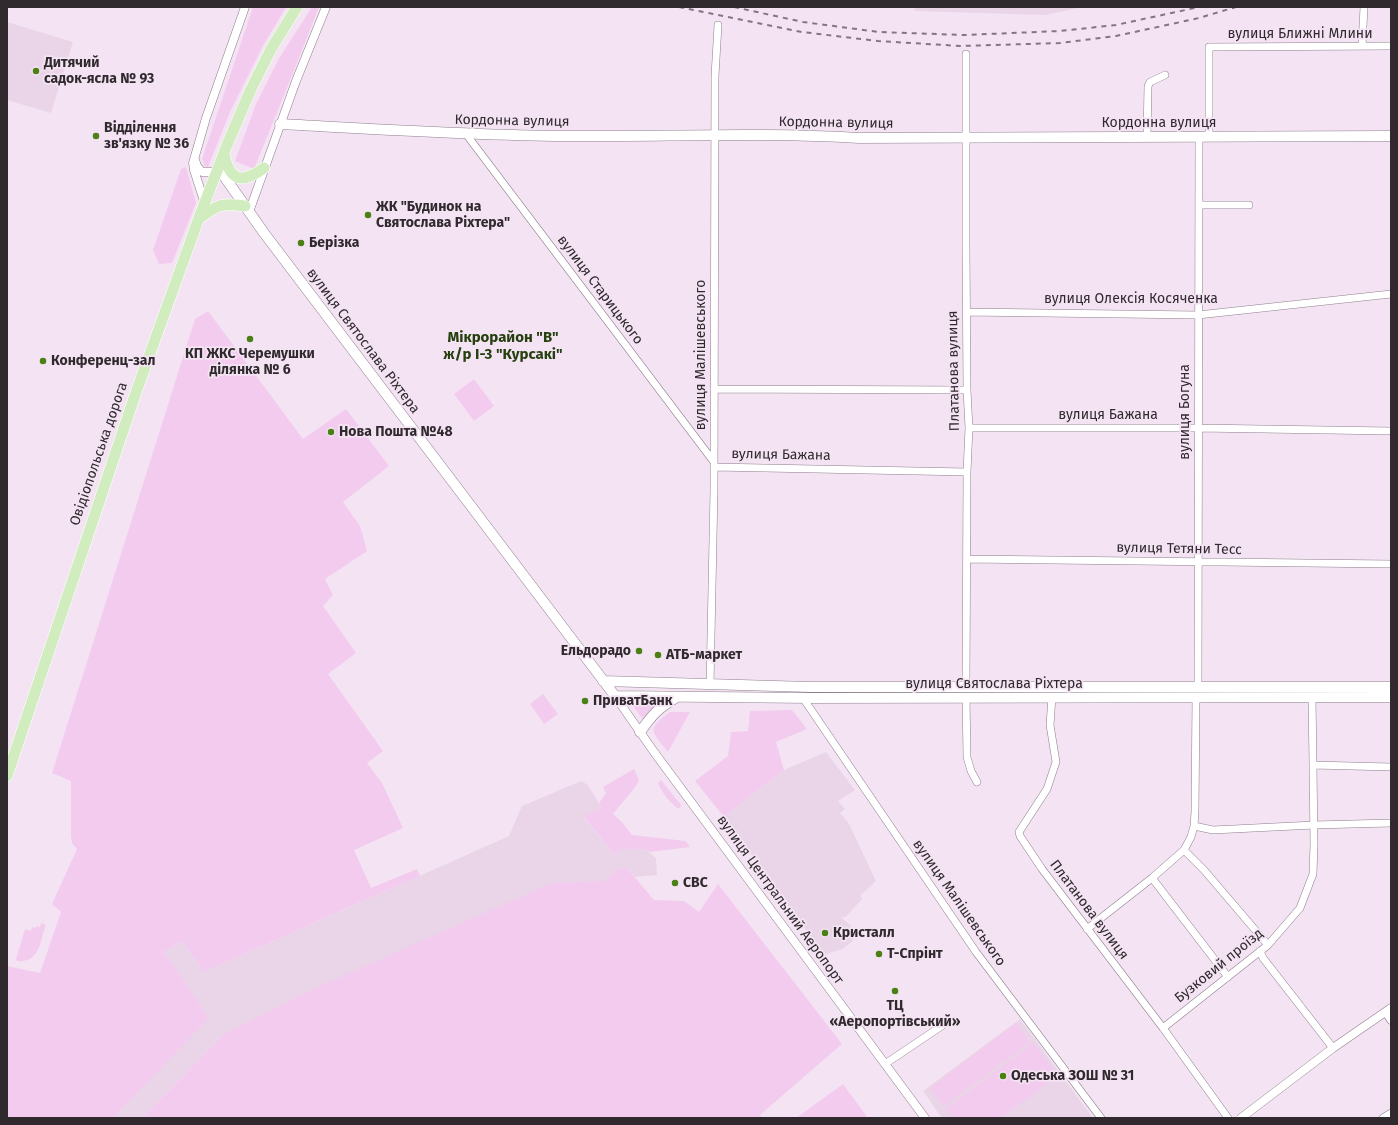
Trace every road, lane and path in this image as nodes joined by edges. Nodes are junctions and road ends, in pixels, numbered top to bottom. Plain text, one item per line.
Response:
1 (245, 7) edge
2 (297, 7) edge
3 (326, 7) edge
4 (1364, 7) edge
5 (718, 25) dead end
6 (1362, 46) junction
7 (1391, 46) edge
8 (1209, 48) joint
9 (966, 54) dead end
10 (1165, 75) dead end
11 (280, 124) junction
12 (466, 134) junction
13 (714, 135) junction
14 (1204, 136) junction
15 (1391, 136) edge
16 (966, 137) junction
17 (1147, 137) junction
18 (226, 150) junction
19 (194, 158) junction
20 (264, 168) junction
21 (219, 169) junction
22 (205, 204) junction
23 (1198, 205) junction
24 (1248, 205) dead end
25 (247, 209) junction
26 (199, 218) junction
27 (1391, 294) edge
28 (966, 312) junction
29 (1198, 314) junction
30 (714, 389) junction
31 (967, 390) junction
32 (969, 428) junction
33 (1198, 428) junction
34 (1391, 431) edge
35 (714, 465) junction
36 (967, 472) junction
37 (967, 559) junction
38 (1198, 562) junction
39 (1391, 564) edge
40 (603, 681) junction
41 (710, 685) junction
42 (1198, 687) junction
43 (1391, 687) edge
44 (966, 692) junction
45 (615, 696) junction
46 (677, 697) junction
47 (1196, 697) junction
48 (1312, 697) junction
49 (1391, 697) edge
50 (803, 698) junction
51 (1052, 698) junction
52 (640, 732) junction
53 (1313, 765) junction
54 (1391, 767) edge
55 (7, 776) edge
56 (977, 782) dead end
57 (1391, 823) edge
58 (1314, 825) junction
59 (1194, 826) junction
60 (1184, 850) junction
61 (1152, 878) junction
62 (1087, 929) junction
63 (1268, 945) junction
64 (1260, 951) junction
65 (1228, 977) junction
66 (1388, 1010) edge
67 (1391, 1020) edge
68 (943, 1025) dead end
69 (1163, 1028) junction
70 (1333, 1048) junction
71 (885, 1064) junction
72 (1391, 1113) edge
73 (925, 1118) edge
74 (1102, 1118) edge
75 (1228, 1118) edge
76 (1241, 1118) edge
77 (1383, 1118) edge

1 - 19 street
2 - 18 main road, Овідіопольська дорога
3 - 11 street
4 - 6 street
5 - 13 street, вулиця Малішевського
6 - 7 street, вулиця Ближні Млини
6 - 8 street, вулиця Ближні Млини
8 - 14 street, вулиця Богуна
9 - 16 street, Платанова вулиця
10 - 17 street
11 - 12 main road, Кордонна вулиця
11 - 20 street
12 - 13 main road, Кордонна вулиця
12 - 35 street, вулиця Старицького
13 - 16 main road, Кордонна вулиця
13 - 30 street, вулиця Малішевського
14 - 15 main road, Кордонна вулиця
14 - 17 main road, Кордонна вулиця
14 - 23 street, вулиця Богуна
16 - 17 main road, Кордонна вулиця
16 - 28 street, Платанова вулиця
18 - 20 main road
18 - 21 main road, Овідіопольська дорога
19 - 21 street
19 - 22 street
20 - 25 street
21 - 22 main road, Овідіопольська дорога
21 - 25 main road, вулиця Святослава Ріхтера
22 - 26 main road, Овідіопольська дорога
23 - 24 street
23 - 29 street, вулиця Богуна
25 - 26 main road
25 - 40 main road, вулиця Святослава Ріхтера
26 - 55 main road, Овідіопольська дорога
27 - 29 street, вулиця Олексія Косяченка
28 - 29 street, вулиця Олексія Косяченка
28 - 31 street, Платанова вулиця
29 - 33 street, вулиця Богуна
30 - 31 street
30 - 35 street, вулиця Малішевського
31 - 32 street, Платанова вулиця
32 - 33 street, вулиця Бажана
32 - 36 street, Платанова вулиця
33 - 34 street, вулиця Бажана
33 - 38 street, вулиця Богуна
35 - 36 street, вулиця Бажана
35 - 41 street, вулиця Малішевського
36 - 37 street, Платанова вулиця
37 - 38 street, вулиця Тетяни Тесс
37 - 44 street, Платанова вулиця
38 - 39 street, вулиця Тетяни Тесс
38 - 42 street, вулиця Богуна
40 - 41 main road, вулиця Святослава Ріхтера
40 - 45 main road, вулиця Святослава Ріхтера
41 - 44 main road, вулиця Святослава Ріхтера
42 - 43 main road, вулиця Святослава Ріхтера
42 - 44 main road, вулиця Святослава Ріхтера
44 - 50 main road, вулиця Святослава Ріхтера
44 - 51 main road, вулиця Святослава Ріхтера
44 - 56 street, Платанова вулиця
45 - 46 main road, вулиця Святослава Ріхтера
45 - 52 street, вулиця Центральний Аеропорт
46 - 50 main road, вулиця Святослава Ріхтера
46 - 52 main road
47 - 48 main road, вулиця Святослава Ріхтера
47 - 51 main road, вулиця Святослава Ріхтера
47 - 59 street
48 - 49 main road, вулиця Святослава Ріхтера
48 - 53 street, Бузковий проїзд
50 - 74 street, вулиця Малішевського
51 - 62 street, Платанова вулиця
52 - 71 street, вулиця Центральний Аеропорт
53 - 54 street
53 - 58 street, Бузковий проїзд
57 - 58 street
58 - 59 street
58 - 63 street, Бузковий проїзд
59 - 60 street
60 - 61 street
60 - 63 street
61 - 62 street
61 - 65 street
62 - 69 street, Платанова вулиця
63 - 64 street, Бузковий проїзд
64 - 65 street, Бузковий проїзд
64 - 70 street
65 - 69 street, Бузковий проїзд
66 - 67 street
66 - 70 street
68 - 71 street
69 - 75 street, Платанова вулиця
70 - 76 street
71 - 73 street, вулиця Центральний Аеропорт
72 - 77 street

